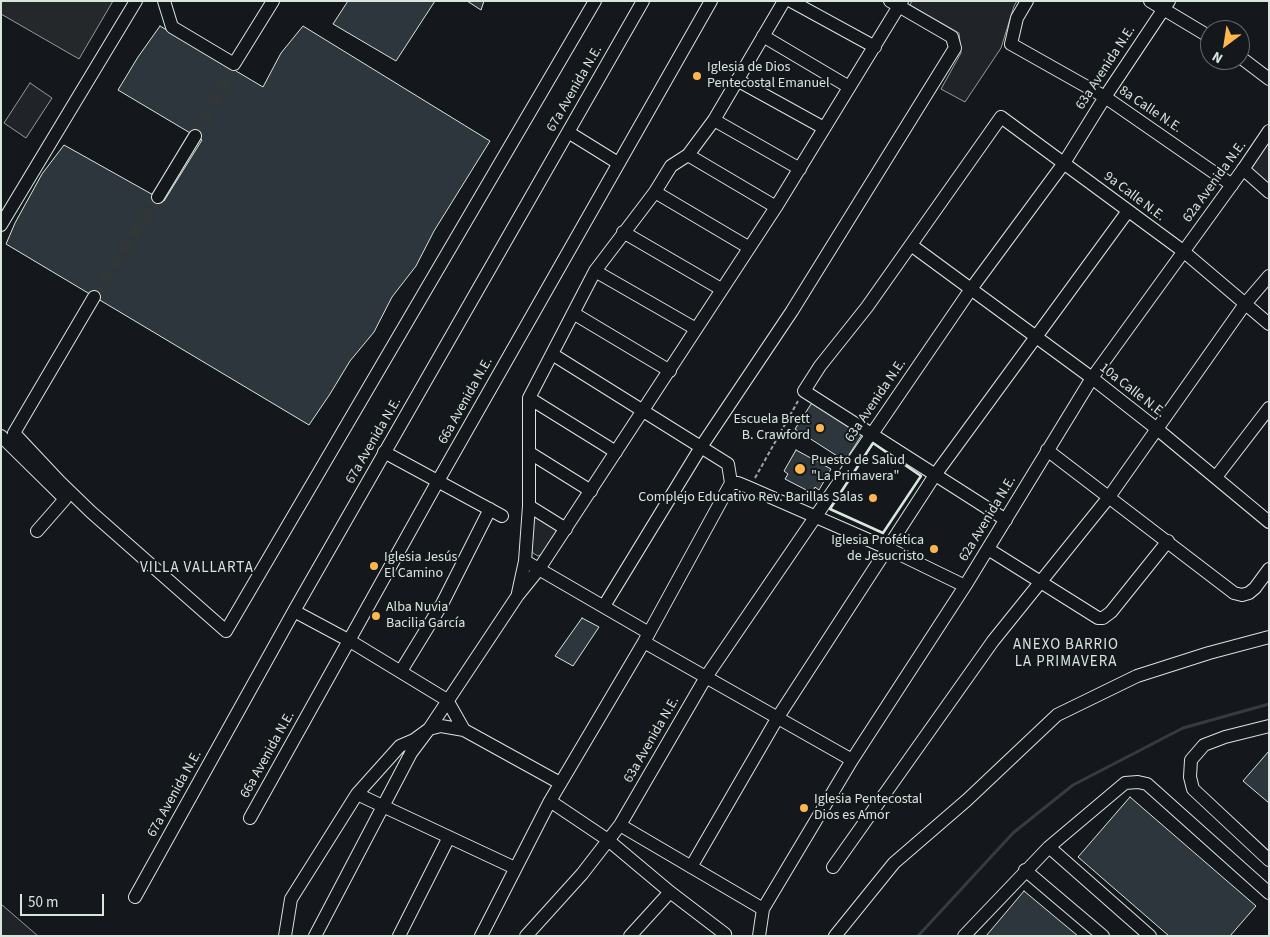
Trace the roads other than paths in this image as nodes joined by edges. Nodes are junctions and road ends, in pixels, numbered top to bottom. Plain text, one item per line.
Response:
1 (136, 1) edge
2 (164, 1) edge
3 (272, 1) edge
4 (595, 1) edge
5 (643, 1) edge
6 (710, 1) edge
7 (784, 1) edge
8 (791, 1) edge
9 (1027, 1) edge
10 (1150, 1) edge
11 (897, 3) edge
12 (1166, 5) edge
13 (1200, 30) edge
14 (763, 36) junction
15 (875, 47) junction
16 (1250, 65) edge
17 (1269, 79) edge
18 (737, 80) junction
19 (849, 87) junction
20 (1105, 98) junction
21 (714, 120) junction
22 (824, 128) junction
23 (1269, 131) edge
24 (568, 132) junction
25 (195, 136) tunnel mouth
26 (688, 155) junction
27 (618, 163) junction
28 (1064, 163) junction
29 (800, 169) junction
30 (1243, 169) junction
31 (1232, 184) junction
32 (655, 192) junction
33 (1269, 192) edge
34 (158, 197) tunnel mouth
35 (776, 207) junction
36 (1128, 211) junction
37 (1, 225) edge
38 (623, 232) junction
39 (911, 245) junction
40 (748, 248) junction
41 (1183, 251) junction
42 (595, 271) junction
43 (1269, 276) edge
44 (721, 289) junction
45 (971, 289) junction
46 (94, 296) tunnel mouth
47 (1245, 304) junction
48 (572, 313) junction
49 (1269, 324) edge
50 (696, 329) junction
51 (1036, 337) junction
52 (552, 354) junction
53 (670, 371) junction
54 (1092, 378) junction
55 (529, 398) junction
56 (1269, 408) edge
57 (642, 411) junction
58 (1157, 429) junction
59 (871, 434) junction
60 (6, 441) edge
61 (701, 447) junction
62 (1047, 450) junction
63 (384, 452) junction
64 (616, 452) junction
65 (530, 453) junction
66 (935, 475) junction
67 (1216, 477) junction
68 (438, 481) junction
69 (731, 483) junction
70 (590, 491) junction
71 (1109, 497) junction
72 (528, 506) junction
73 (490, 509) junction
74 (502, 516) dead end
75 (816, 517) junction
76 (1006, 520) junction
77 (1269, 522) edge
78 (566, 529) junction
79 (36, 531) dead end
80 (1168, 541) junction
81 (887, 548) junction
82 (988, 549) junction
83 (524, 561) junction
84 (539, 569) junction
85 (1269, 569) edge
86 (1039, 582) junction
87 (965, 586) junction
88 (518, 595) junction
89 (604, 606) junction
90 (294, 611) junction
91 (646, 637) junction
92 (1269, 637) edge
93 (350, 640) junction
94 (401, 671) junction
95 (706, 678) junction
96 (441, 696) junction
97 (778, 717) junction
98 (1269, 726) edge
99 (429, 728) junction
100 (464, 730) junction
101 (852, 760) junction
102 (560, 783) junction
103 (357, 794) junction
104 (550, 801) junction
105 (383, 806) junction
106 (250, 818) dead end
107 (620, 825) junction
108 (449, 837) junction
109 (608, 840) junction
110 (1049, 847) junction
111 (1269, 860) edge
112 (692, 866) junction
113 (833, 867) dead end
114 (515, 868) junction
115 (1025, 870) junction
116 (670, 892) junction
117 (1269, 893) edge
118 (135, 897) dead end
119 (764, 908) junction
120 (285, 936) edge
121 (315, 936) edge
122 (399, 936) edge
123 (481, 936) edge
124 (526, 936) edge
125 (630, 936) edge
126 (724, 936) edge
127 (759, 936) edge
128 (835, 936) edge
129 (964, 936) edge
130 (1103, 936) edge
131 (1150, 936) edge

1 - 37 street
2 - 3 street
4 - 60 street
5 - 24 street, 67a Avenida N.E.
6 - 27 street, 66a Avenida N.E.
7 - 14 street
8 - 15 street
9 - 20 street, 8a Calle N.E.
10 - 12 street
11 - 15 street
11 - 61 street
12 - 13 street
12 - 20 street, 63a Avenida N.E.
14 - 18 street
14 - 19 street
15 - 19 street
16 - 17 street
18 - 21 street
18 - 22 street
19 - 22 street
20 - 28 street, 63a Avenida N.E.
20 - 31 street, 8a Calle N.E.
21 - 26 street
21 - 29 street
22 - 29 street
23 - 30 street, 62a Avenida N.E.
24 - 27 street
24 - 63 street, 67a Avenida N.E.
25 - 34 street
26 - 32 street
26 - 35 street
27 - 68 street, 66a Avenida N.E.
28 - 36 street, 9a Calle N.E.
28 - 39 street, 9a Calle N.E.
28 - 45 street, 63a Avenida N.E.
29 - 35 street
30 - 31 street, 62a Avenida N.E.
30 - 33 street
31 - 41 street, 62a Avenida N.E.
32 - 38 street
32 - 40 street
35 - 40 street
36 - 41 street, 9a Calle N.E.
36 - 51 street
38 - 42 street
38 - 44 street
39 - 45 street, 10a Calle N.E.
39 - 59 street
40 - 44 street
41 - 47 street, 9a Calle N.E.
41 - 54 street, 62a Avenida N.E.
42 - 48 street
42 - 50 street
43 - 47 street
44 - 50 street
45 - 51 street, 10a Calle N.E.
45 - 59 street, 63a Avenida N.E.
46 - 60 street
47 - 49 street, 9a Calle N.E.
47 - 58 street
48 - 52 street
48 - 53 street
50 - 53 street
51 - 54 street, 10a Calle N.E.
51 - 66 street
52 - 55 street
52 - 57 street
53 - 57 street
54 - 58 street, 10a Calle N.E.
54 - 62 street, 62a Avenida N.E.
55 - 64 street
55 - 65 street
56 - 67 street
57 - 61 street
57 - 64 street
58 - 67 street, 10a Calle N.E.
58 - 71 street
59 - 66 street
59 - 75 street, 63a Avenida N.E.
60 - 79 street
61 - 69 street
61 - 89 street
62 - 71 street
62 - 76 street, 62a Avenida N.E.
63 - 68 street
63 - 90 street, 67a Avenida N.E.
64 - 70 street
65 - 70 street
65 - 72 street
66 - 76 street
66 - 81 street
67 - 77 street, 10a Calle N.E.
68 - 73 street
68 - 93 street, 66a Avenida N.E.
69 - 75 street
69 - 91 street
70 - 78 street
71 - 80 street
71 - 86 street
72 - 78 street
72 - 83 street
73 - 74 street
73 - 94 street
75 - 81 street
75 - 95 street, 63a Avenida N.E.
76 - 82 street, 62a Avenida N.E.
78 - 84 street
80 - 85 street
80 - 86 street
81 - 87 street
81 - 97 street
82 - 86 street
82 - 87 street, 62a Avenida N.E.
83 - 84 street
83 - 88 street
84 - 88 street
84 - 89 street
86 - 113 street
87 - 101 street, 62a Avenida N.E.
88 - 96 street
89 - 91 street
90 - 93 street
90 - 118 street, 67a Avenida N.E.
91 - 95 street
91 - 102 street
92 - 128 street
93 - 94 street
93 - 106 street, 66a Avenida N.E.
94 - 96 street
95 - 97 street
95 - 107 street, 63a Avenida N.E.
96 - 99 street
96 - 100 street
97 - 101 street
97 - 112 street
98 - 111 street
99 - 100 street
99 - 103 street
99 - 105 street
100 - 102 street
101 - 119 street, 62a Avenida N.E.
102 - 104 street
103 - 105 street
103 - 120 street
104 - 109 street
104 - 114 street
105 - 108 street
105 - 121 street
107 - 109 street, 63a Avenida N.E.
107 - 112 street
108 - 114 street
108 - 122 street
109 - 116 street
109 - 124 street, 63a Avenida N.E.
110 - 115 street
110 - 117 street
110 - 131 street
112 - 119 street
114 - 123 street
115 - 129 street
115 - 130 street
116 - 125 street
116 - 126 street
119 - 127 street, 62a Avenida N.E.

